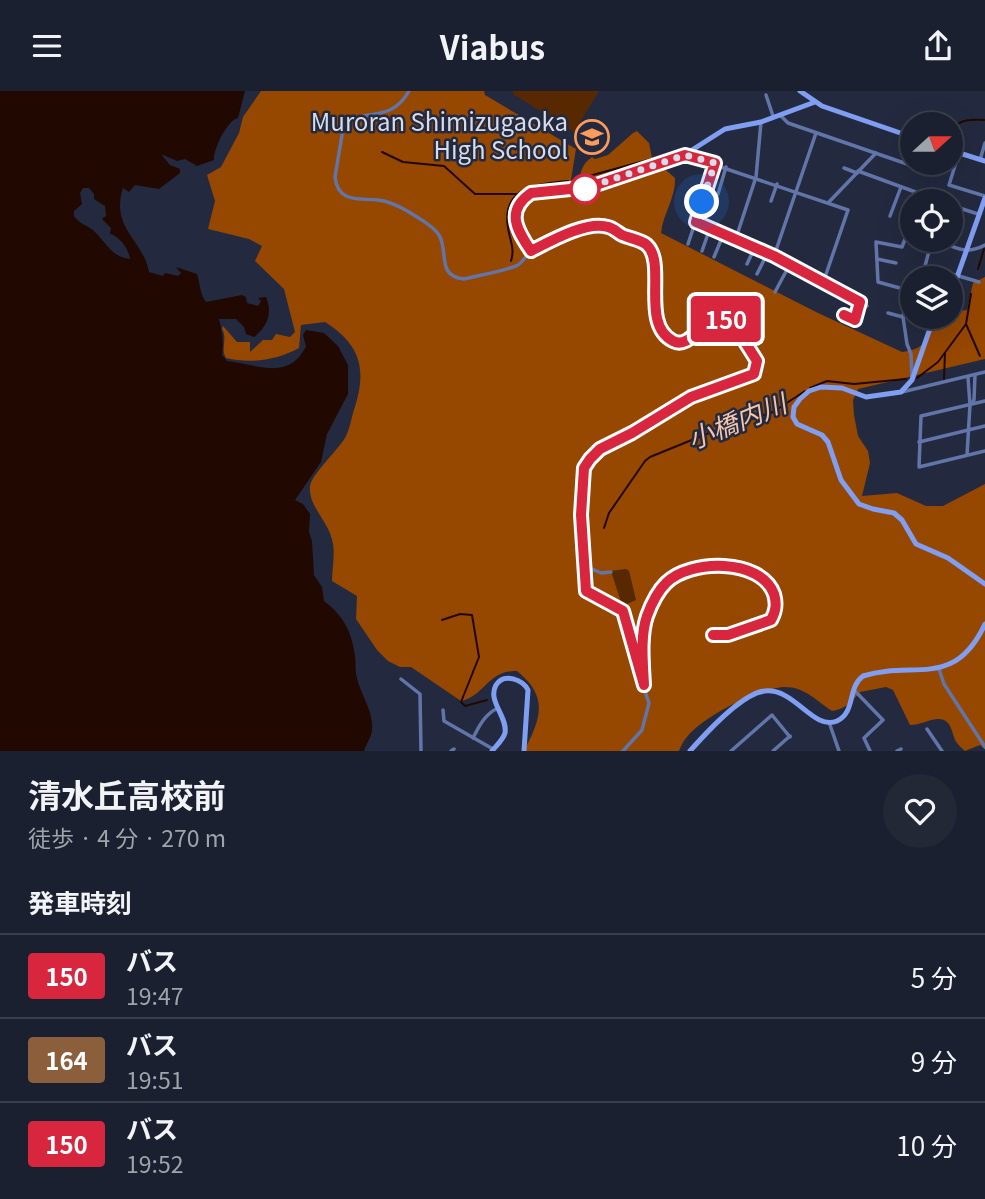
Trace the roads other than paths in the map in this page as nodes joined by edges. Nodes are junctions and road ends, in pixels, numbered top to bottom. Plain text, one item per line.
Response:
1 (409, 91) edge
2 (803, 92) edge
3 (766, 95) dead end
4 (815, 102) junction
5 (776, 116) junction
6 (761, 122) junction
7 (816, 133) junction
8 (900, 133) edge
9 (985, 143) edge
10 (876, 153) junction
11 (963, 154) edge
12 (685, 155) junction
13 (900, 161) edge
14 (982, 161) edge
15 (715, 163) junction
16 (726, 167) junction
17 (844, 168) dead end
18 (858, 172) junction
19 (952, 175) edge
20 (756, 177) junction
21 (777, 184) junction
22 (901, 187) junction
23 (906, 189) edge
24 (796, 191) junction
25 (718, 194) dead end
26 (771, 201) dead end
27 (985, 201) edge
28 (828, 203) junction
29 (963, 209) edge
30 (980, 215) junction
31 (890, 216) dead end
32 (696, 222) junction
33 (710, 228) junction
34 (724, 233) junction
35 (736, 238) junction
36 (688, 244) dead end
37 (985, 245) edge
38 (755, 247) junction
39 (900, 247) edge
40 (963, 250) edge
41 (531, 251) junction
42 (702, 251) dead end
43 (967, 251) junction
44 (768, 253) junction
45 (774, 256) junction
46 (714, 257) dead end
47 (876, 258) junction
48 (896, 263) dead end
49 (747, 264) dead end
50 (790, 264) junction
51 (962, 266) edge
52 (757, 274) dead end
53 (963, 277) edge
54 (823, 282) junction
55 (979, 282) dead end
56 (900, 289) edge
57 (775, 292) dead end
58 (860, 302) junction
59 (867, 306) dead end
60 (888, 313) dead end
61 (844, 315) dead end
62 (900, 316) edge
63 (904, 329) edge
64 (930, 329) edge
65 (985, 372) edge
66 (975, 375) junction
67 (968, 377) junction
68 (912, 380) junction
69 (901, 392) junction
70 (985, 401) edge
71 (970, 405) junction
72 (985, 426) edge
73 (968, 430) junction
74 (919, 442) junction
75 (985, 451) edge
76 (967, 456) junction
77 (583, 565) junction
78 (611, 572) dead end
79 (985, 584) edge
80 (985, 624) edge
81 (713, 635) dead end
82 (939, 669) junction
83 (401, 679) dead end
84 (644, 685) junction
85 (853, 688) junction
86 (419, 694) junction
87 (425, 697) dead end
88 (498, 708) junction
89 (443, 710) dead end
90 (830, 722) junction
91 (927, 729) dead end
92 (473, 739) junction
93 (985, 747) edge
94 (493, 750) edge
95 (421, 751) edge
96 (524, 751) edge
97 (624, 751) edge
98 (690, 751) edge
99 (731, 751) edge
100 (773, 751) edge
101 (839, 751) edge
102 (870, 751) edge
103 (942, 751) edge

1 - 41 street
2 - 4 main road
3 - 5 street
4 - 5 main road
4 - 8 main road
5 - 6 main road
5 - 7 street
6 - 12 main road
6 - 20 street
7 - 10 street
7 - 24 street
9 - 14 street
10 - 13 street
10 - 18 street
11 - 14 main road
12 - 15 street
12 - 41 main road
15 - 16 street
15 - 32 street
16 - 20 street
16 - 25 street
17 - 18 street
18 - 22 street
18 - 28 street
19 - 27 street
20 - 21 street
20 - 35 street
21 - 24 street
21 - 26 street
22 - 23 street
22 - 31 street
24 - 28 street
24 - 45 street
27 - 30 main road
28 - 54 street
29 - 30 street
30 - 43 main road
32 - 33 street
32 - 36 street
33 - 34 street
33 - 42 street
34 - 35 street
34 - 46 street
35 - 38 street
37 - 43 street
38 - 44 street
38 - 49 street
39 - 47 street
40 - 43 street
41 - 77 street
43 - 51 main road
44 - 45 street
44 - 52 street
45 - 50 street
47 - 48 street
47 - 56 street
50 - 54 street
50 - 57 street
53 - 55 street
54 - 58 street
58 - 59 street
58 - 61 street
60 - 62 street
63 - 68 street
64 - 68 main road
65 - 66 street
66 - 67 street
66 - 71 street
67 - 69 street
67 - 71 street
68 - 69 main road
69 - 79 main road
70 - 71 street
71 - 73 street
71 - 74 street
72 - 73 street
73 - 74 street
73 - 76 street
74 - 76 street
75 - 76 street
77 - 78 street
77 - 84 street
80 - 82 main road
81 - 84 street
82 - 85 main road
82 - 93 street
83 - 86 street
84 - 97 street
85 - 90 main road
85 - 102 street
86 - 87 street
86 - 95 street
88 - 92 street
88 - 94 main road
88 - 96 main road
89 - 92 street
90 - 98 main road
90 - 101 street
91 - 103 street
92 - 94 street
99 - 100 street

